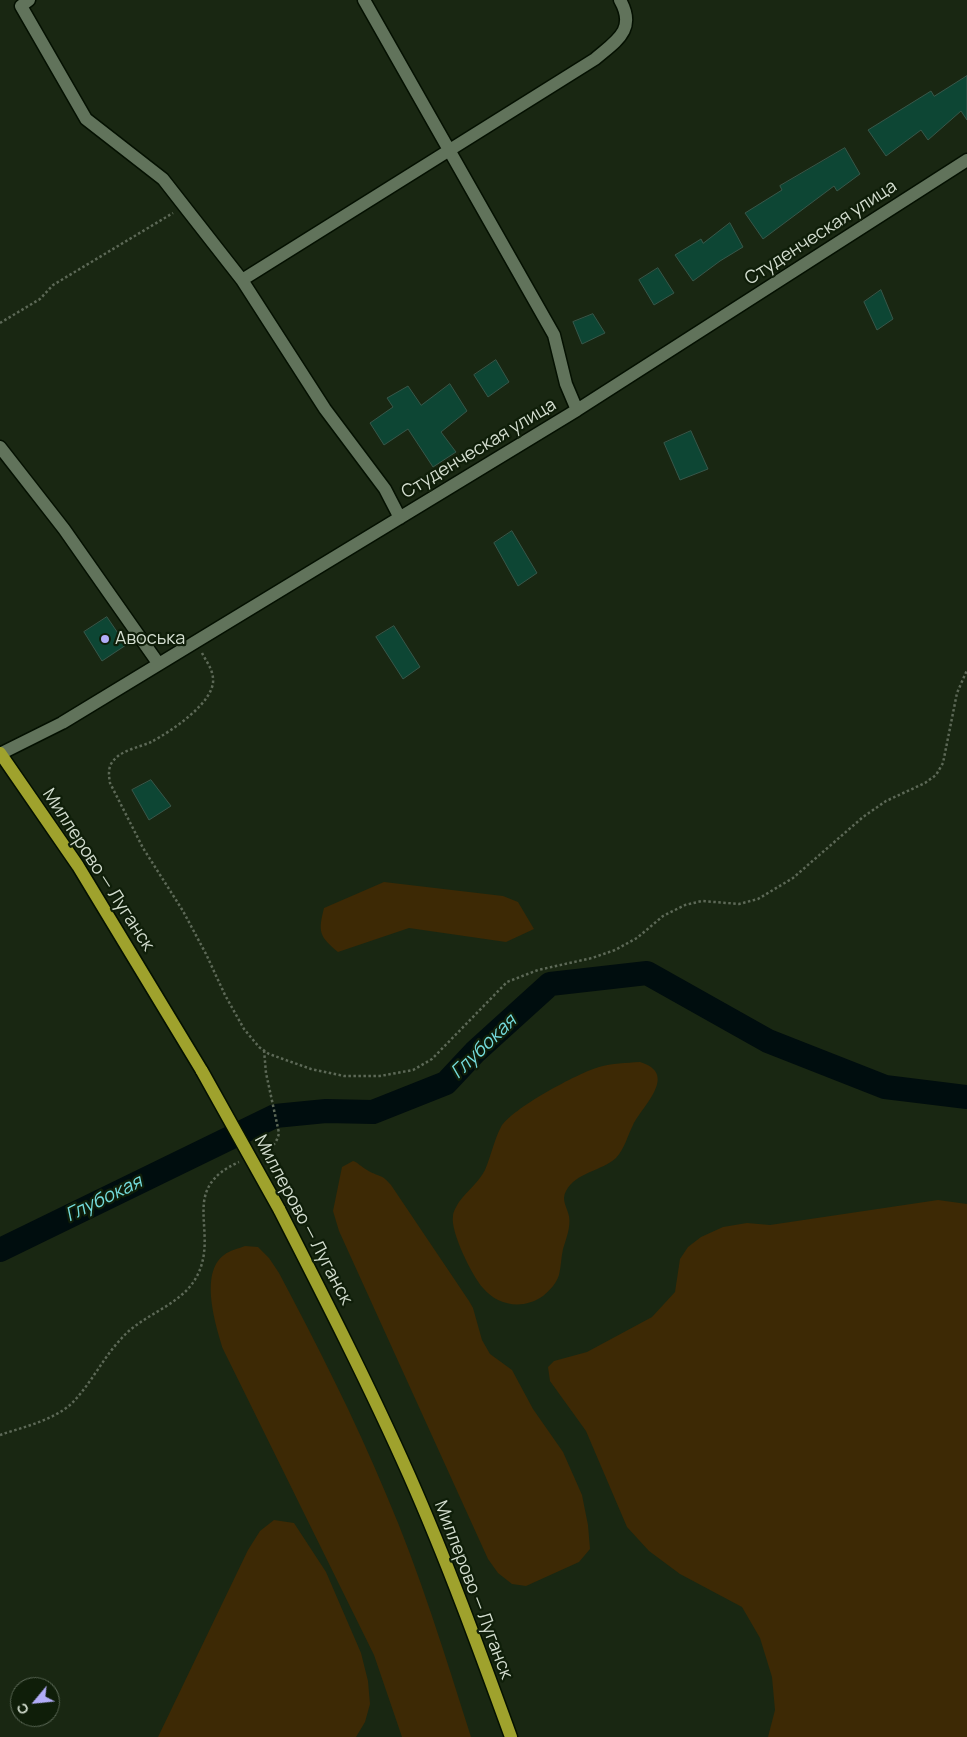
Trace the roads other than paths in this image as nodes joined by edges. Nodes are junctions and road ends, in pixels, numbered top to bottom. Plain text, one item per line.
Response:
1 (29, 0) edge
2 (364, 0) edge
3 (620, 0) edge
4 (451, 150) junction
5 (967, 160) edge
6 (242, 280) junction
7 (577, 410) junction
8 (0, 447) edge
9 (400, 518) junction
10 (158, 663) junction
11 (0, 753) edge
12 (511, 1737) edge

1 - 6 street
2 - 4 street
3 - 4 street
4 - 6 street
4 - 7 street
5 - 7 street, Студенческая улица
6 - 9 street
7 - 9 street, Студенческая улица
8 - 10 street
9 - 10 street, Студенческая улица
10 - 11 street, Студенческая улица
11 - 12 main road, Миллерово — Луганск, bridge

